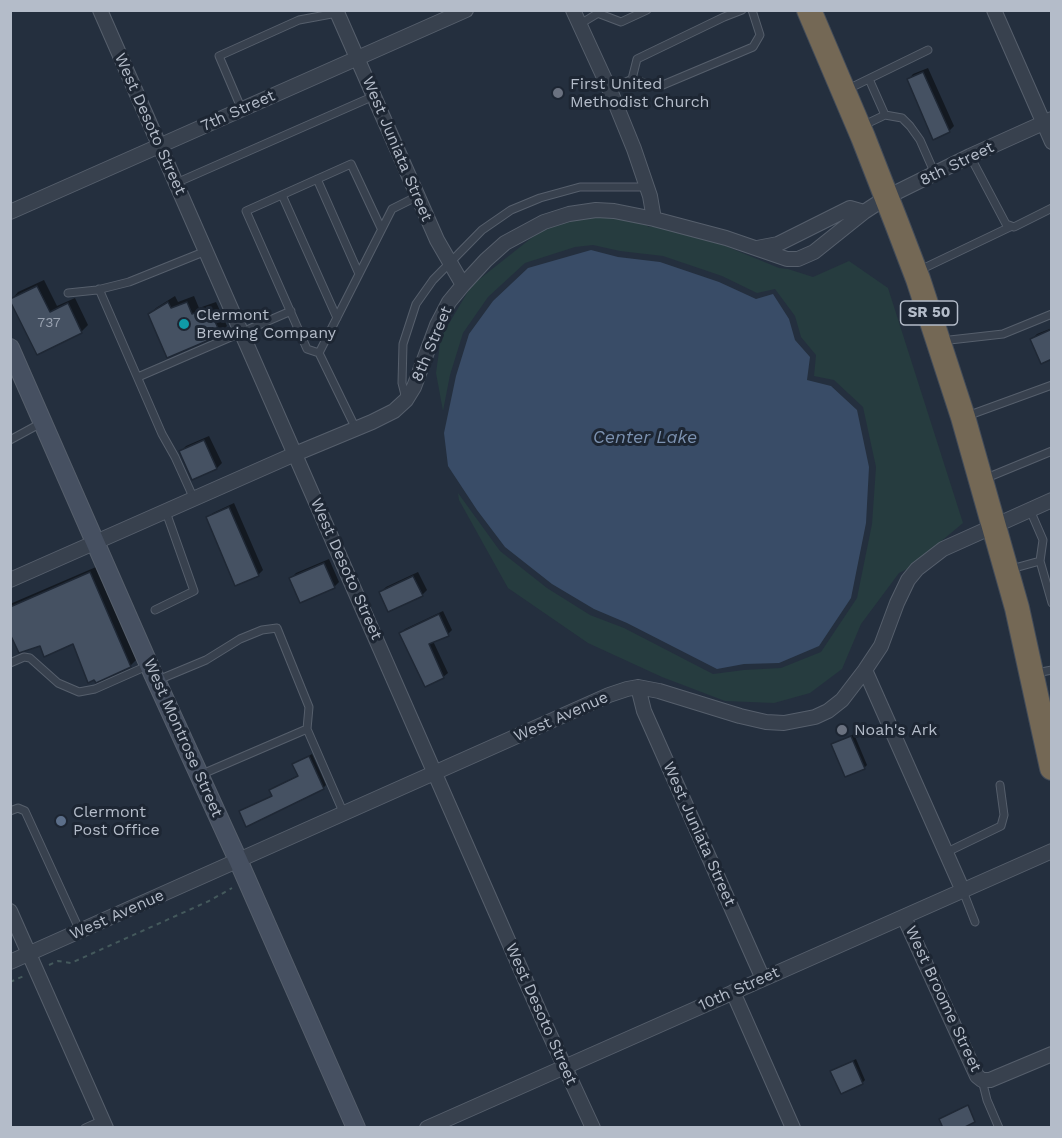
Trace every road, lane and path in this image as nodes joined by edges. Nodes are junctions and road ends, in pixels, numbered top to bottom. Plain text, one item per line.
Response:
1 (100, 10) edge
2 (466, 10) edge
3 (573, 10) edge
4 (647, 10) edge
5 (742, 10) edge
6 (752, 10) edge
7 (809, 10) edge
8 (994, 10) edge
9 (337, 12) edge
10 (600, 12) edge
11 (580, 24) junction
12 (928, 50) dead end
13 (358, 58) junction
14 (869, 79) junction
15 (633, 80) junction
16 (610, 90) junction
17 (844, 91) junction
18 (375, 96) junction
19 (242, 110) junction
20 (885, 115) junction
21 (1047, 121) edge
22 (859, 127) junction
23 (1052, 142) edge
24 (159, 146) junction
25 (970, 156) junction
26 (935, 174) junction
27 (317, 179) junction
28 (176, 183) junction
29 (647, 187) junction
30 (282, 195) junction
31 (418, 196) junction
32 (887, 197) junction
33 (1052, 208) edge
34 (10, 212) edge
35 (864, 212) junction
36 (654, 219) junction
37 (1010, 227) junction
38 (381, 228) junction
39 (755, 249) junction
40 (206, 251) junction
41 (449, 263) junction
42 (915, 272) junction
43 (359, 274) junction
44 (463, 285) junction
45 (99, 290) junction
46 (68, 292) dead end
47 (291, 310) junction
48 (1052, 314) edge
49 (337, 318) junction
50 (242, 333) junction
51 (939, 341) junction
52 (10, 348) edge
53 (319, 353) junction
54 (138, 377) junction
55 (1052, 384) edge
56 (406, 400) junction
57 (963, 417) junction
58 (43, 422) junction
59 (356, 429) junction
60 (10, 440) edge
61 (1052, 452) edge
62 (295, 454) junction
63 (981, 480) junction
64 (194, 499) junction
65 (1052, 500) edge
66 (1030, 510) junction
67 (165, 512) junction
68 (994, 526) junction
69 (96, 543) junction
70 (1040, 561) junction
71 (1006, 570) junction
72 (10, 580) edge
73 (1052, 603) edge
74 (155, 610) dead end
75 (10, 663) edge
76 (865, 670) junction
77 (1042, 672) edge
78 (153, 673) junction
79 (638, 687) junction
80 (307, 729) junction
81 (1049, 744) edge
82 (1052, 768) edge
83 (435, 773) junction
84 (200, 775) junction
85 (1000, 785) dead end
86 (10, 811) edge
87 (344, 814) junction
88 (1052, 851) edge
89 (945, 853) junction
90 (238, 860) junction
91 (247, 880) junction
92 (963, 891) junction
93 (10, 911) edge
94 (904, 917) junction
95 (975, 922) dead end
96 (80, 931) junction
97 (30, 954) junction
98 (10, 962) edge
99 (45, 966) dead end
100 (28, 974) dead end
101 (763, 979) junction
102 (10, 982) edge
103 (733, 992) junction
104 (1052, 1054) edge
105 (564, 1066) junction
106 (982, 1080) junction
107 (105, 1124) edge
108 (85, 1128) edge
109 (356, 1128) edge
110 (428, 1128) edge
111 (593, 1128) edge
112 (793, 1128) edge
113 (999, 1128) edge

1 - 24 street, West Desoto Street
2 - 13 street, 7th Street
3 - 11 street
4 - 10 lane
5 - 15 lane
6 - 15 lane
7 - 17 highway, SR 50
8 - 21 street
9 - 13 street, West Juniata Street
9 - 19 lane
10 - 11 lane
11 - 16 street
12 - 14 lane
13 - 18 street, West Juniata Street
13 - 19 street, 7th Street
14 - 17 lane
14 - 20 lane
15 - 16 lane
16 - 29 street
17 - 22 highway, SR 50
18 - 28 lane
18 - 31 street, West Juniata Street
19 - 24 street, 7th Street
20 - 22 lane
20 - 26 lane
21 - 23 street
21 - 25 street, 8th Street
22 - 32 highway, SR 50
24 - 28 street, West Desoto Street
24 - 34 street, 7th Street
25 - 26 street, 8th Street
25 - 37 lane
26 - 32 street, 8th Street
27 - 30 lane
27 - 38 lane
27 - 43 lane
28 - 40 street, West Desoto Street
29 - 36 street
29 - 41 lane
30 - 47 lane
30 - 49 lane
31 - 38 lane
31 - 41 street, West Juniata Street
32 - 35 street, 8th Street
32 - 42 highway, SR 50
33 - 37 lane
35 - 39 street, 8th Street
35 - 39 street, 8th Street
36 - 39 street, 8th Street
36 - 44 street, 8th Street
37 - 42 lane
38 - 43 lane
40 - 45 lane
40 - 50 street, West Desoto Street
41 - 44 street, West Juniata Street
41 - 56 lane
42 - 51 highway, SR 50
43 - 49 lane
44 - 56 street, 8th Street
45 - 46 lane
45 - 54 lane
47 - 50 lane
47 - 53 lane
48 - 51 lane
49 - 53 lane
50 - 54 lane
50 - 62 street, West Desoto Street
51 - 57 highway, SR 50
52 - 58 street, West Montrose Street
53 - 59 lane
54 - 64 lane
55 - 57 lane
56 - 59 street, 8th Street
57 - 63 highway, SR 50
58 - 60 lane
58 - 69 street, West Montrose Street
59 - 62 street, 8th Street
61 - 63 lane
62 - 64 street, 8th Street
62 - 83 street, West Desoto Street
63 - 68 highway, SR 50
64 - 67 street, 8th Street
65 - 66 street, West Avenue
66 - 68 street, West Avenue
66 - 70 lane
67 - 69 street, 8th Street
67 - 74 lane
68 - 71 highway, SR 50
68 - 76 street, West Avenue
69 - 72 street, 8th Street
69 - 78 street, West Montrose Street
70 - 71 lane
70 - 73 lane
71 - 77 highway, SR 50
75 - 78 lane
76 - 79 street, West Avenue
76 - 89 street
77 - 81 highway, SR 50
78 - 80 lane
78 - 84 street, West Montrose Street
79 - 83 street, West Avenue
79 - 101 street, West Juniata Street
80 - 84 lane
80 - 87 lane
81 - 82 highway, SR 50
83 - 87 street, West Avenue
83 - 105 street, West Desoto Street
84 - 90 street, West Montrose Street
85 - 89 lane
86 - 96 lane
87 - 90 street, West Avenue
88 - 92 street, 10th Street
89 - 92 street
90 - 91 street, West Montrose Street
90 - 96 street, West Avenue
91 - 99 path
91 - 109 street, West Montrose Street
92 - 94 street, 10th Street
92 - 95 lane
93 - 97 street
94 - 101 street, 10th Street
94 - 106 street, West Broome Street
96 - 97 street, West Avenue
97 - 98 street, West Avenue
97 - 107 street
100 - 102 path
101 - 103 street, 10th Street
103 - 105 street, 10th Street
103 - 112 street
104 - 106 street
105 - 110 street, 10th Street
105 - 111 street, West Desoto Street
106 - 113 lane
107 - 108 lane

